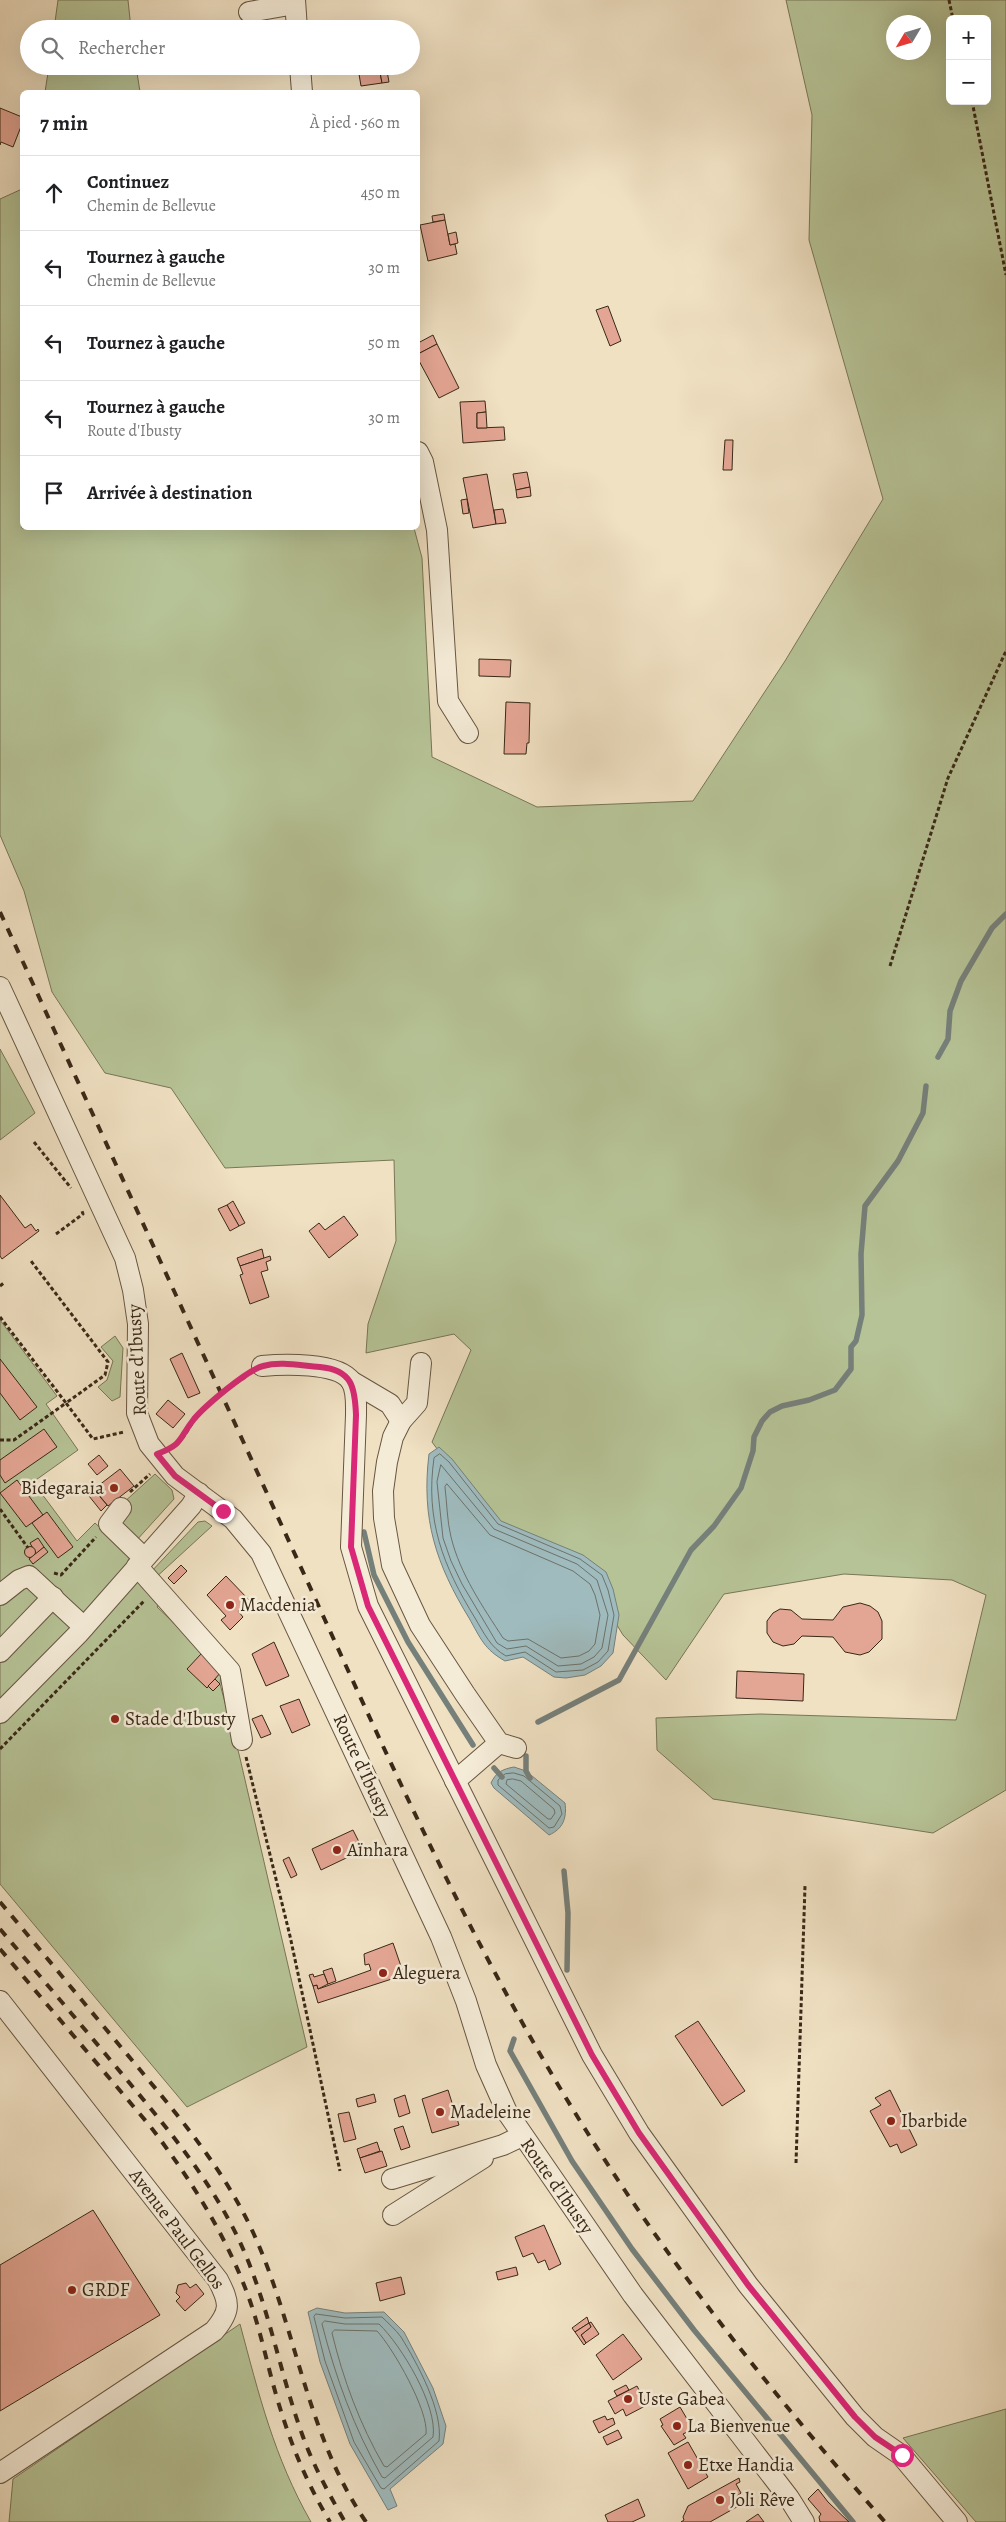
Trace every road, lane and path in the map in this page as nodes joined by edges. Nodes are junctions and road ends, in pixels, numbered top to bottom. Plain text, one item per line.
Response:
1 (949, 0) edge
2 (295, 2) edge
3 (249, 12) dead end
4 (952, 15) edge
5 (296, 20) edge
6 (301, 75) edge
7 (302, 90) edge
8 (973, 105) edge
9 (1006, 275) edge
10 (420, 456) edge
11 (1006, 651) edge
12 (468, 733) dead end
13 (890, 966) dead end
14 (0, 987) edge
15 (34, 1142) dead end
16 (74, 1193) dead end
17 (81, 1207) dead end
18 (56, 1234) dead end
19 (30, 1261) dead end
20 (4, 1282) dead end
21 (0, 1286) edge
22 (0, 1317) edge
23 (421, 1363) dead end
24 (262, 1366) joint
25 (351, 1381) junction
26 (66, 1403) junction
27 (401, 1421) junction
28 (142, 1428) junction
29 (0, 1440) edge
30 (151, 1460) junction
31 (199, 1493) junction
32 (0, 1509) edge
33 (115, 1516) junction
34 (28, 1548) dead end
35 (141, 1562) junction
36 (53, 1573) dead end
37 (157, 1588) junction
38 (0, 1595) edge
39 (53, 1597) junction
40 (84, 1627) junction
41 (0, 1652) edge
42 (0, 1714) edge
43 (242, 1740) joint
44 (0, 1749) edge
45 (455, 1781) junction
46 (805, 1886) dead end
47 (0, 2001) edge
48 (522, 2136) junction
49 (503, 2145) junction
50 (796, 2163) dead end
51 (340, 2170) dead end
52 (392, 2179) dead end
53 (393, 2215) dead end
54 (0, 2472) edge
55 (804, 2522) edge
56 (957, 2522) edge

1 - 4 path
2 - 3 street
2 - 5 street
6 - 7 street
8 - 9 path
10 - 12 street
11 - 13 path
14 - 28 street, Route d'Ibusty
15 - 16 path
17 - 18 path
19 - 26 path
20 - 21 path
22 - 26 path
23 - 27 street
24 - 25 street
24 - 30 path
25 - 27 street
25 - 45 street
26 - 28 path
26 - 29 path
27 - 45 street
28 - 30 street, Route d'Ibusty
30 - 31 street, Route d'Ibusty
30 - 33 path
31 - 35 street
31 - 48 street, Route d'Ibusty
32 - 34 path
33 - 35 street
33 - 36 path
35 - 37 street
35 - 40 street
37 - 43 street
37 - 44 path
38 - 39 street
39 - 40 street
39 - 41 street
40 - 42 street
43 - 51 path
45 - 56 street
46 - 50 path
47 - 54 street, Avenue Paul Gellos
48 - 49 street
48 - 55 street, Route d'Ibusty
49 - 52 street
49 - 53 street

